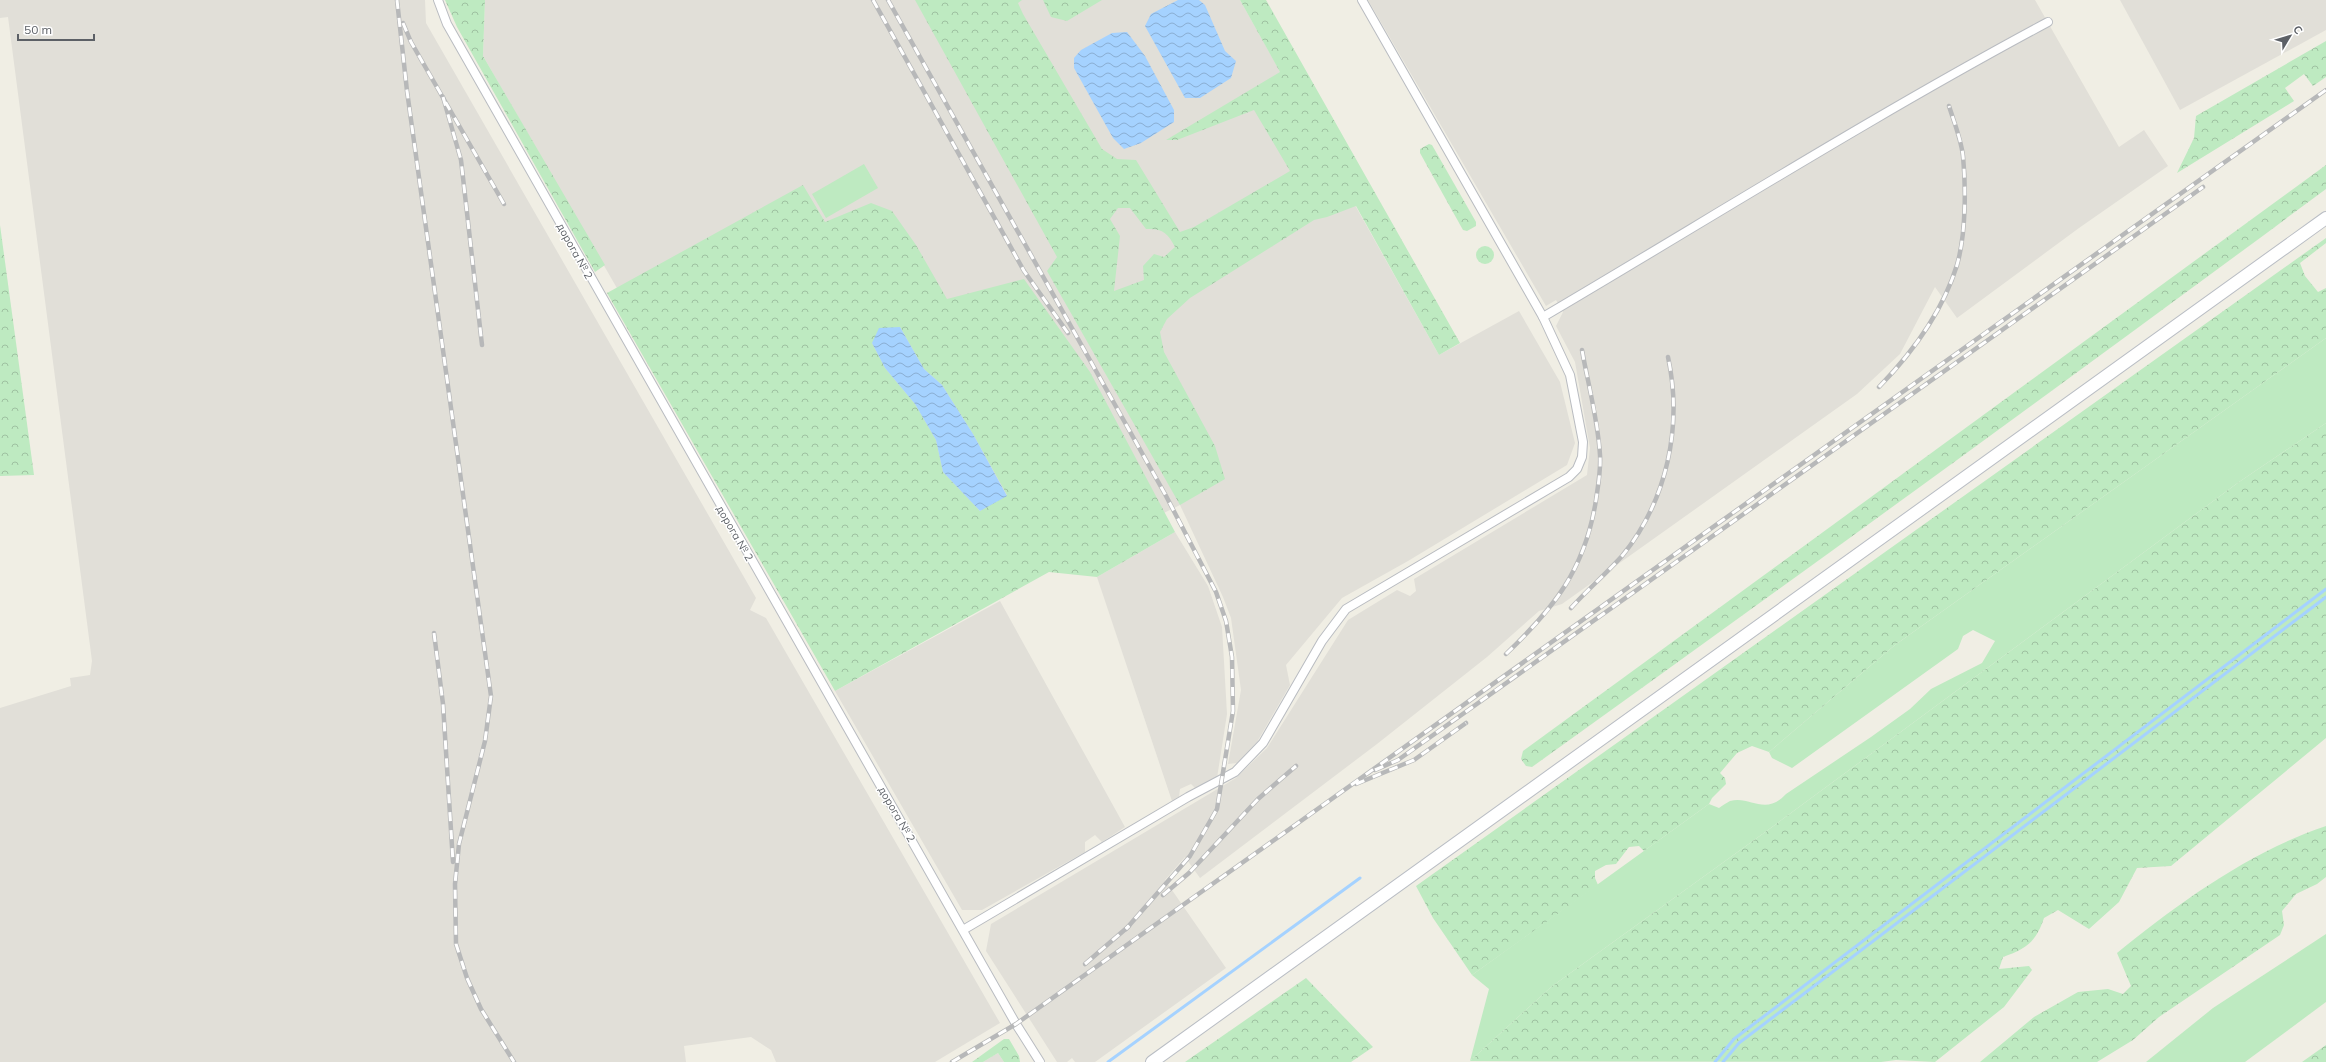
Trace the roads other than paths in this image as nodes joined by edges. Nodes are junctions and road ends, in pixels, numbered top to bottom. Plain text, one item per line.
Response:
1 (438, 0) edge
2 (1362, 0) edge
3 (2048, 22) dead end
4 (2326, 218) edge
5 (1543, 317) junction
6 (964, 930) junction
7 (1040, 1062) edge
8 (1152, 1062) edge

1 - 6 street, дорога № 2
2 - 5 street
3 - 5 street
4 - 8 main road
5 - 6 street
6 - 7 street, дорога № 2

